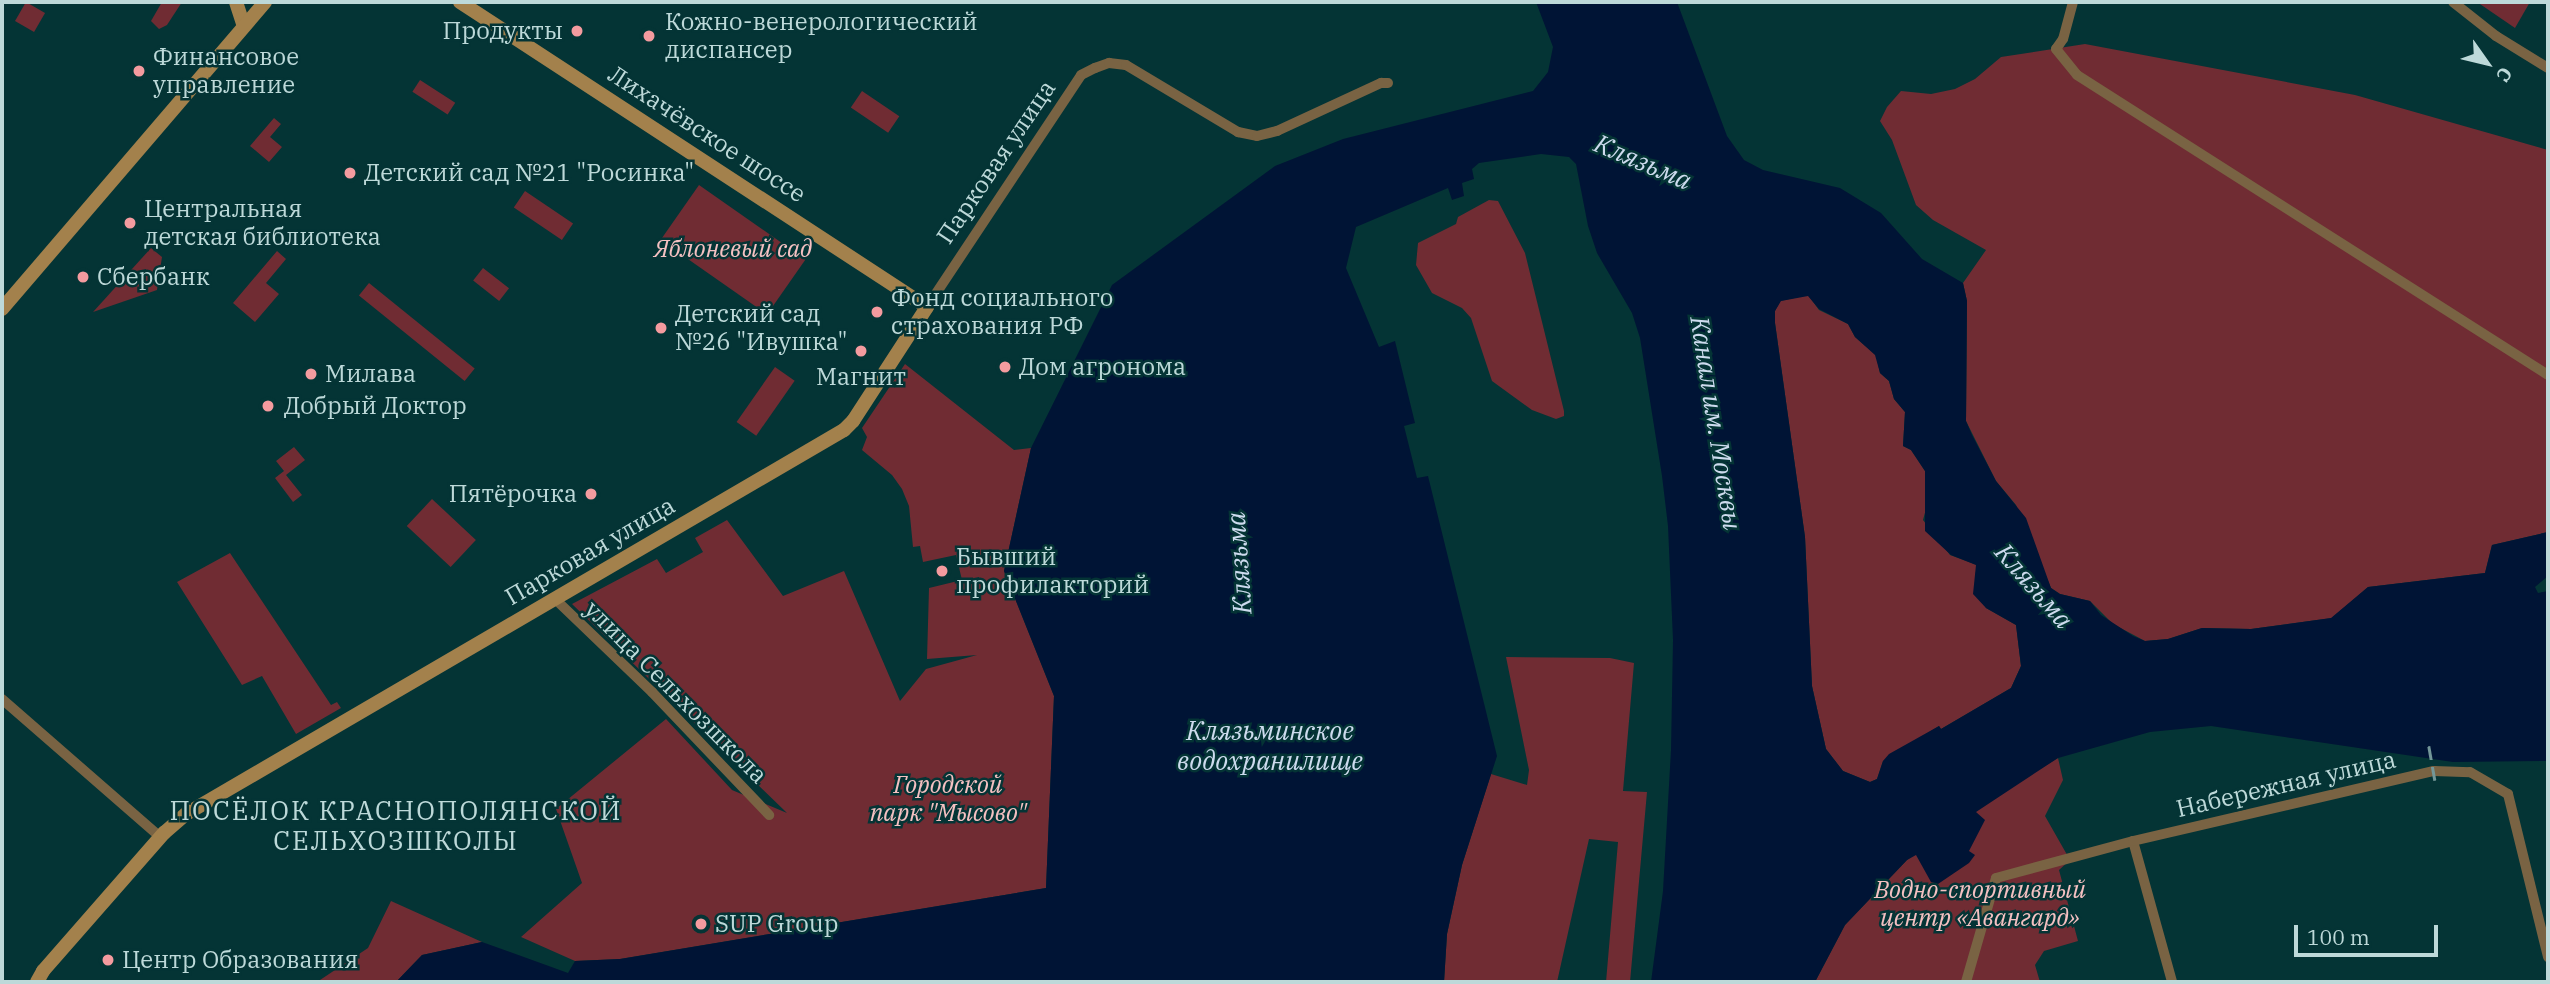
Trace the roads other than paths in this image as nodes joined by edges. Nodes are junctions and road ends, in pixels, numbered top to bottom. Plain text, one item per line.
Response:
1 (236, 2) edge
2 (265, 2) edge
3 (460, 2) edge
4 (2073, 2) edge
5 (2453, 2) edge
6 (244, 26) junction
7 (2548, 68) edge
8 (1388, 83) dead end
9 (927, 307) junction
10 (2, 309) edge
11 (2548, 374) edge
12 (554, 598) junction
13 (2, 699) edge
14 (769, 815) dead end
15 (160, 837) junction
16 (2133, 841) junction
17 (2548, 957) edge
18 (37, 982) edge
19 (1966, 982) edge
20 (2172, 982) edge

1 - 6 street
2 - 6 street
3 - 9 street, Лихачёвское шоссе
4 - 11 street
5 - 7 street
6 - 10 street
8 - 9 street, Парковая улица
9 - 12 street, Парковая улица
12 - 14 street, улица Сельхозшкола
12 - 15 street, Парковая улица
13 - 15 street
15 - 18 street, Парковая улица
16 - 17 street, Набережная улица
16 - 19 street, Набережная улица
16 - 20 street

